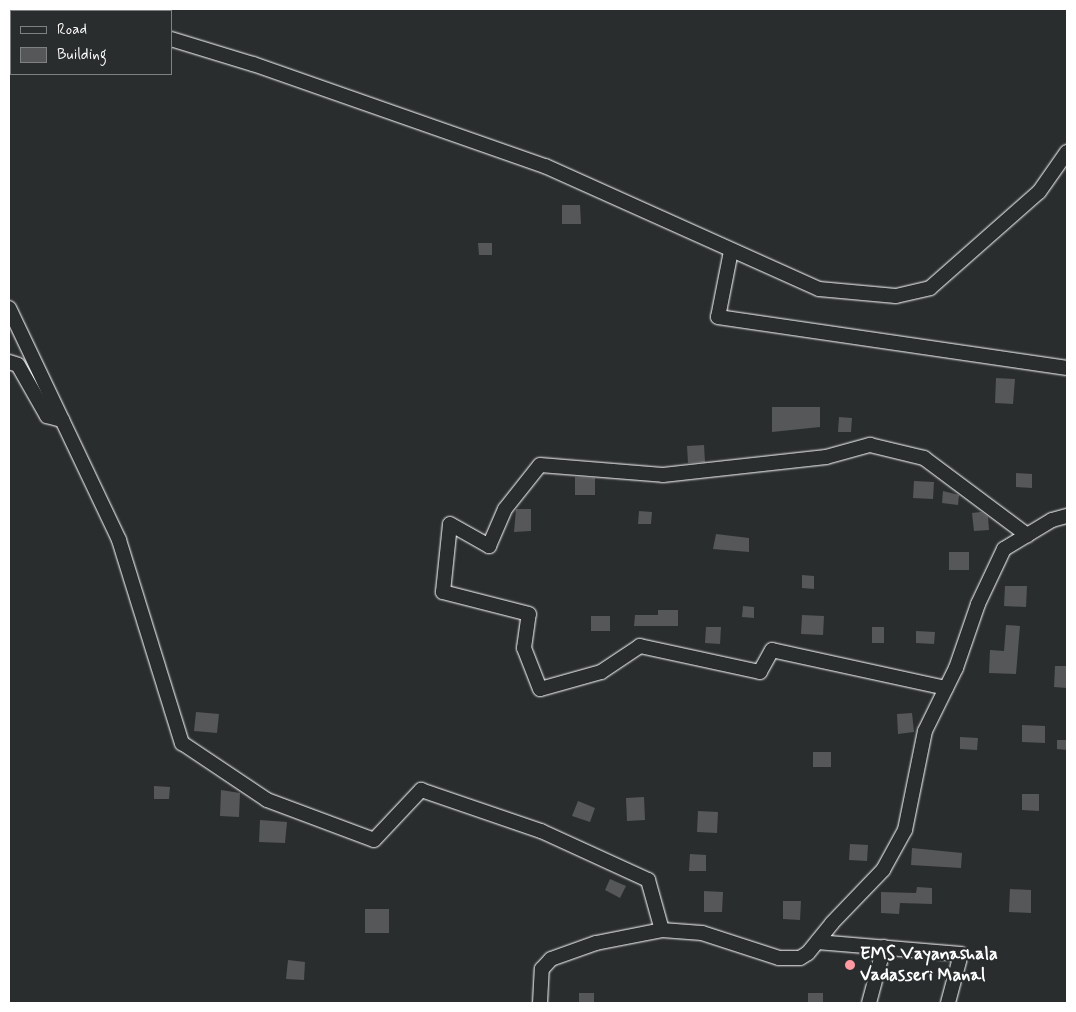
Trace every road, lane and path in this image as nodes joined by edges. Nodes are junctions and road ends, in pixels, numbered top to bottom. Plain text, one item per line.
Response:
1 (172, 39) edge
2 (1067, 152) edge
3 (731, 251) junction
4 (9, 308) edge
5 (9, 362) edge
6 (1067, 368) edge
7 (62, 420) junction
8 (1067, 516) edge
9 (1027, 535) junction
10 (946, 688) junction
11 (662, 930) junction
12 (817, 942) junction
13 (884, 947) junction
14 (540, 1003) edge
15 (869, 1003) edge
16 (948, 1003) edge

1 - 3 street
2 - 3 street
3 - 6 street
4 - 7 street
5 - 7 street
7 - 11 street
8 - 9 street
9 - 10 street
9 - 10 street
10 - 12 street
11 - 12 street
11 - 14 street
12 - 13 street
13 - 15 street
13 - 16 street

